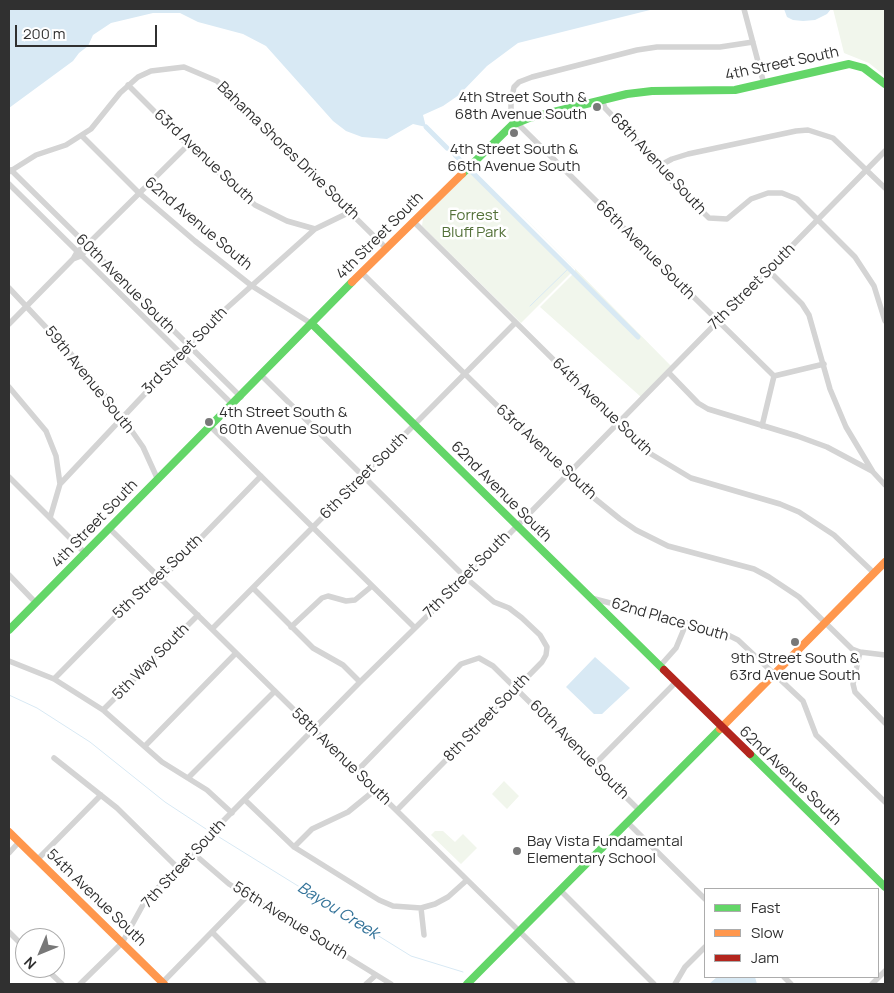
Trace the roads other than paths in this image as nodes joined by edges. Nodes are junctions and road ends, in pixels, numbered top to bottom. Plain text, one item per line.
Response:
1 (744, 9) edge
2 (753, 42) junction
3 (764, 84) junction
4 (885, 84) edge
5 (128, 85) junction
6 (602, 100) junction
7 (517, 123) junction
8 (82, 136) junction
9 (188, 145) junction
10 (885, 151) edge
11 (657, 167) junction
12 (867, 170) junction
13 (10, 171) edge
14 (9, 184) edge
15 (885, 188) edge
16 (138, 192) junction
17 (350, 212) junction
18 (818, 220) junction
19 (413, 221) junction
20 (315, 229) junction
21 (88, 244) junction
22 (386, 248) junction
23 (79, 254) junction
24 (769, 271) junction
25 (362, 273) junction
26 (252, 286) junction
27 (9, 288) edge
28 (27, 306) junction
29 (718, 321) junction
30 (885, 321) edge
31 (515, 323) junction
32 (9, 324) edge
33 (312, 324) junction
34 (188, 346) junction
35 (182, 354) junction
36 (824, 364) junction
37 (668, 372) junction
38 (465, 374) junction
39 (262, 376) junction
40 (774, 376) junction
41 (9, 387) edge
42 (240, 397) junction
43 (233, 405) junction
44 (122, 416) junction
45 (618, 424) junction
46 (414, 426) junction
47 (762, 426) junction
48 (211, 427) junction
49 (873, 472) junction
50 (567, 475) junction
51 (262, 476) junction
52 (364, 476) junction
53 (9, 477) edge
54 (158, 480) junction
55 (60, 484) junction
56 (885, 485) edge
57 (50, 518) junction
58 (516, 526) junction
59 (314, 527) junction
60 (110, 529) junction
61 (86, 554) junction
62 (885, 562) edge
63 (874, 573) junction
64 (9, 576) edge
65 (161, 578) junction
66 (466, 578) junction
67 (372, 586) junction
68 (253, 588) junction
69 (589, 597) junction
70 (36, 603) junction
71 (198, 615) junction
72 (825, 623) junction
73 (686, 624) junction
74 (291, 627) junction
75 (415, 628) junction
76 (212, 629) junction
77 (9, 630) edge
78 (860, 652) junction
79 (236, 653) junction
80 (885, 655) edge
81 (9, 661) edge
82 (660, 666) junction
83 (775, 673) junction
84 (54, 679) junction
85 (360, 682) junction
86 (676, 682) junction
87 (516, 688) junction
88 (275, 691) junction
89 (104, 710) junction
90 (885, 723) edge
91 (720, 726) junction
92 (313, 730) junction
93 (145, 746) junction
94 (54, 758) dead end
95 (594, 765) junction
96 (356, 772) junction
97 (188, 778) junction
98 (375, 790) junction
99 (101, 795) junction
100 (245, 800) junction
101 (885, 802) edge
102 (397, 810) junction
103 (639, 810) junction
104 (232, 813) junction
105 (627, 822) junction
106 (9, 832) edge
107 (19, 842) junction
108 (294, 847) junction
109 (9, 853) edge
110 (193, 853) junction
111 (37, 860) junction
112 (178, 868) junction
113 (467, 880) junction
114 (885, 888) edge
115 (560, 890) junction
116 (248, 896) junction
117 (704, 898) edge
118 (422, 908) junction
119 (212, 932) junction
120 (520, 932) junction
121 (424, 935) dead end
122 (122, 943) junction
123 (704, 948) edge
124 (376, 975) junction
125 (80, 984) edge
126 (163, 984) edge
127 (264, 984) edge
128 (366, 984) edge
129 (391, 984) edge
130 (467, 984) edge
131 (573, 984) edge
132 (654, 984) edge
133 (675, 984) edge

1 - 2 street
2 - 3 street
2 - 7 street
3 - 4 street, 4th Street South
3 - 6 street, 4th Street South
5 - 8 street, Bahama Shores Drive South
5 - 9 street, 63rd Avenue South
5 - 17 street, Bahama Shores Drive South
6 - 7 street, 4th Street South
6 - 11 street, 68th Avenue South
7 - 19 street, 4th Street South
7 - 29 street, 66th Avenue South
8 - 13 street, Bahama Shores Drive South
8 - 16 street, 62nd Avenue South
9 - 16 street
9 - 20 street, 63rd Avenue South
10 - 12 street, 7th Street South
11 - 12 street
11 - 18 street, 68th Avenue South
12 - 15 street
12 - 18 street, 7th Street South
13 - 21 street, 60th Avenue South
14 - 23 street, 60th Avenue South
16 - 21 street
16 - 26 street, 62nd Avenue South
17 - 20 street, 3rd Street South
17 - 22 street, Bahama Shores Drive South
18 - 24 street, 7th Street South
18 - 30 street, 68th Avenue South
19 - 22 street, 4th Street South
19 - 31 street, 64th Avenue South
20 - 26 street, 3rd Street South
21 - 23 street
21 - 34 street, 60th Avenue South
22 - 25 street, 4th Street South
23 - 28 street
23 - 35 street, 60th Avenue South
24 - 29 street, 7th Street South
24 - 36 street
25 - 33 street, 4th Street South
25 - 38 street, 63rd Avenue South
26 - 33 street, 62nd Avenue South
26 - 34 street, 3rd Street South
27 - 28 street, 59th Avenue South
28 - 32 street
28 - 44 street, 59th Avenue South
29 - 37 street, 7th Street South
29 - 40 street, 66th Avenue South
31 - 38 street, 6th Street South
31 - 45 street, 64th Avenue South
33 - 39 street, 4th Street South
33 - 46 street, 62nd Avenue South
34 - 35 street, 3rd Street South
34 - 42 street, 60th Avenue South
35 - 43 street, 60th Avenue South
35 - 44 street, 3rd Street South
36 - 40 street
36 - 49 street
37 - 45 street, 7th Street South
37 - 47 street
38 - 46 street, 6th Street South
38 - 50 street, 63rd Avenue South
39 - 42 street, 4th Street South
39 - 52 street, 8th Street South
40 - 47 street
41 - 55 street
42 - 43 street, 4th Street South
43 - 48 street, 4th Street South
44 - 54 street, 59th Avenue South
44 - 55 street, 3rd Street South
45 - 50 street, 7th Street South
45 - 63 street, 64th Avenue South
46 - 52 street, 6th Street South
46 - 58 street, 62nd Avenue South
47 - 49 street
48 - 51 street
48 - 54 street, 4th Street South
49 - 56 street
50 - 58 street, 7th Street South
50 - 72 street, 63rd Avenue South
51 - 59 street
51 - 65 street, 5th Street South
52 - 59 street, 6th Street South
52 - 66 street, 8th Street South
53 - 57 street
54 - 60 street, 4th Street South
55 - 57 street, 3rd Street South
57 - 61 street
58 - 66 street, 7th Street South
58 - 69 street, 62nd Avenue South
59 - 67 street
59 - 68 street, 6th Street South
60 - 61 street, 4th Street South
60 - 65 street, 58th Avenue South
61 - 70 street, 4th Street South
62 - 63 street
63 - 72 street
64 - 70 street
65 - 71 street, 58th Avenue South
65 - 84 street, 5th Street South
66 - 75 street, 7th Street South
66 - 87 street, 8th Street South
67 - 74 street
67 - 75 street
68 - 74 street
68 - 76 street, 6th Street South
69 - 73 street, 62nd Place South
69 - 82 street, 62nd Avenue South
70 - 77 street, 4th Street South
71 - 76 street, 58th Avenue South
71 - 89 street, 5th Way South
72 - 78 street, 63rd Avenue South
72 - 83 street
73 - 82 street
73 - 83 street, 62nd Place South
74 - 85 street
75 - 85 street, 7th Street South
76 - 79 street, 58th Avenue South
78 - 80 street, 63rd Avenue South
78 - 90 street
79 - 88 street, 58th Avenue South
79 - 93 street
81 - 84 street
82 - 86 street, 62nd Avenue South
83 - 91 street
83 - 101 street, 62nd Place South
84 - 89 street
85 - 92 street, 7th Street South
86 - 91 street, 62nd Avenue South
86 - 95 street
87 - 95 street, 60th Avenue South
87 - 96 street, 60th Avenue South
87 - 102 street, 8th Street South
88 - 92 street, 58th Avenue South
88 - 97 street
89 - 93 street
91 - 103 street
91 - 114 street, 62nd Avenue South
92 - 96 street, 58th Avenue South
92 - 100 street, 7th Street South
93 - 97 street
94 - 99 street
95 - 103 street, 60th Avenue South
96 - 98 street, 58th Avenue South
97 - 104 street
98 - 102 street, 58th Avenue South
98 - 108 street
99 - 111 street
99 - 112 street
100 - 104 street, 7th Street South
100 - 108 street
102 - 113 street, 58th Avenue South
103 - 105 street
104 - 110 street, 7th Street South
105 - 115 street
105 - 117 street, 60th Avenue South
106 - 107 street, 54th Avenue South
107 - 109 street
107 - 111 street, 54th Avenue South
108 - 118 street
110 - 112 street, 7th Street South
110 - 116 street, 56th Avenue South
111 - 122 street, 54th Avenue South
112 - 122 street, 7th Street South
113 - 118 street
113 - 120 street, 58th Avenue South
115 - 120 street
115 - 132 street
116 - 119 street
116 - 124 street, 56th Avenue South
118 - 121 street
119 - 126 street
119 - 127 street
120 - 130 street
120 - 131 street, 58th Avenue South
122 - 125 street, 7th Street South
122 - 126 street, 54th Avenue South
123 - 133 street
124 - 128 street
124 - 129 street, 56th Avenue South

